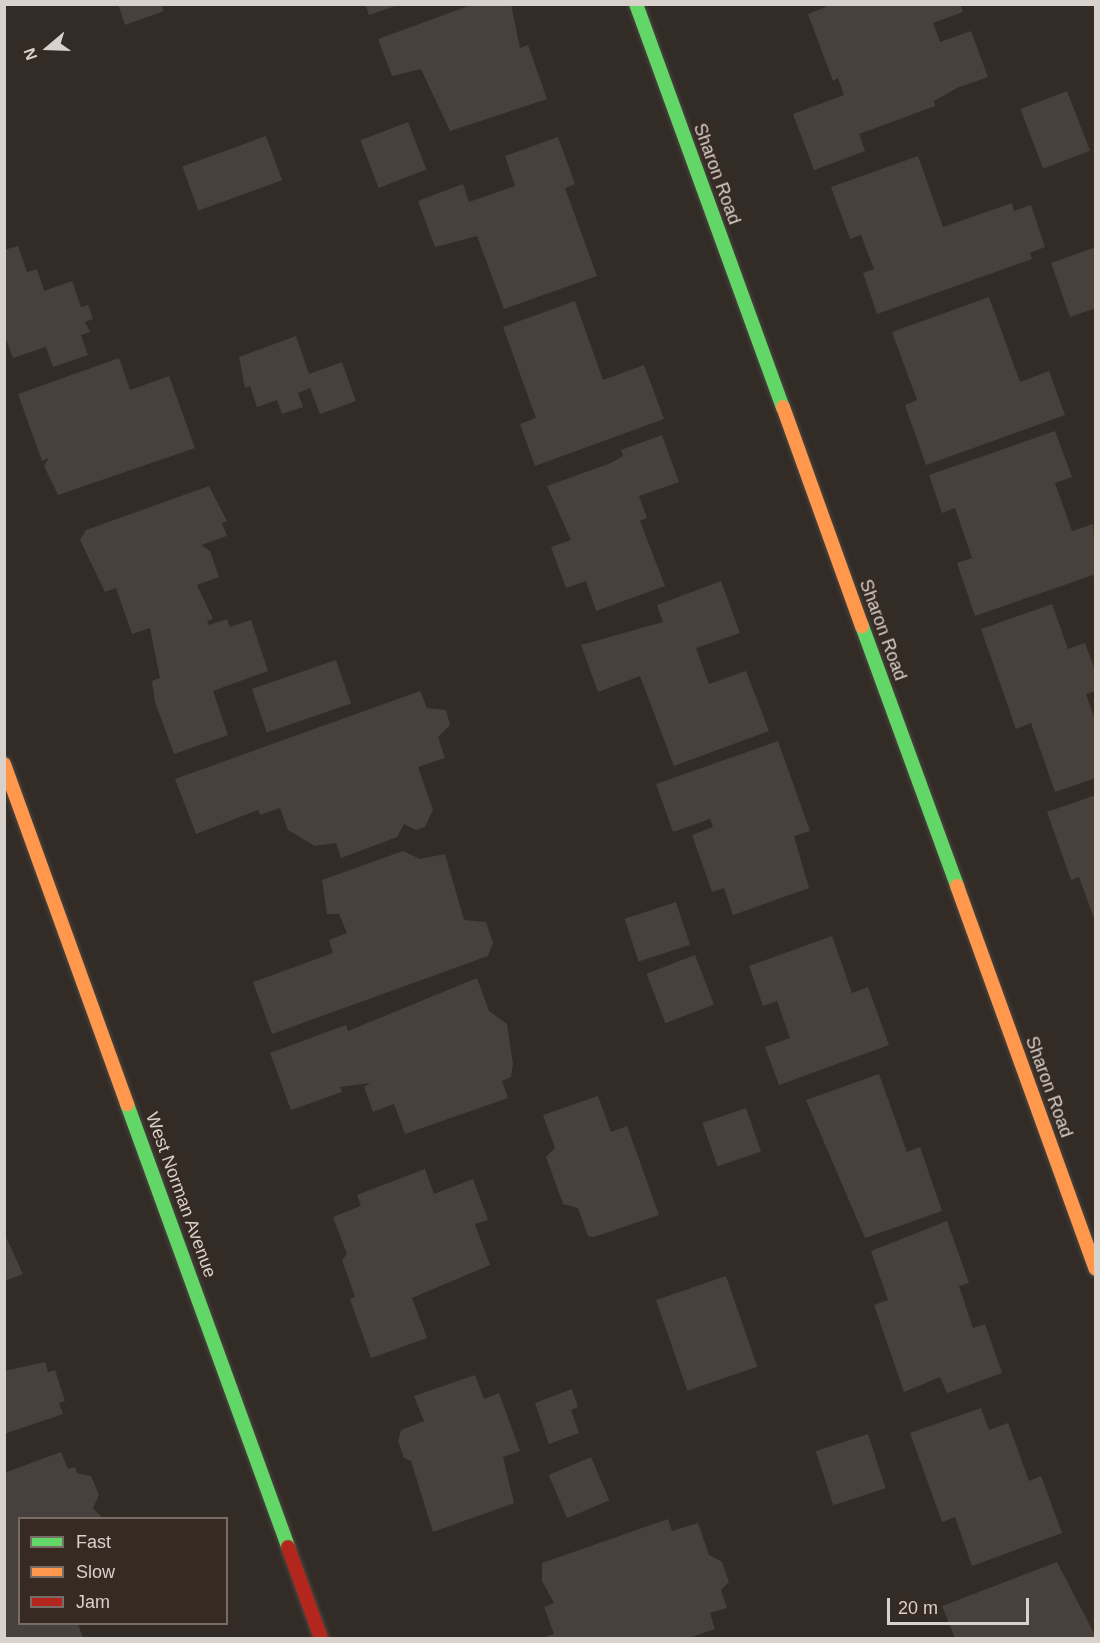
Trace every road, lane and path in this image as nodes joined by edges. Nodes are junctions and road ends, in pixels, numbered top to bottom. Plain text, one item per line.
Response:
1 (636, 4) edge
2 (4, 764) edge
3 (1095, 1269) edge
4 (321, 1638) edge

1 - 3 street, Sharon Road
2 - 4 street, West Norman Avenue

